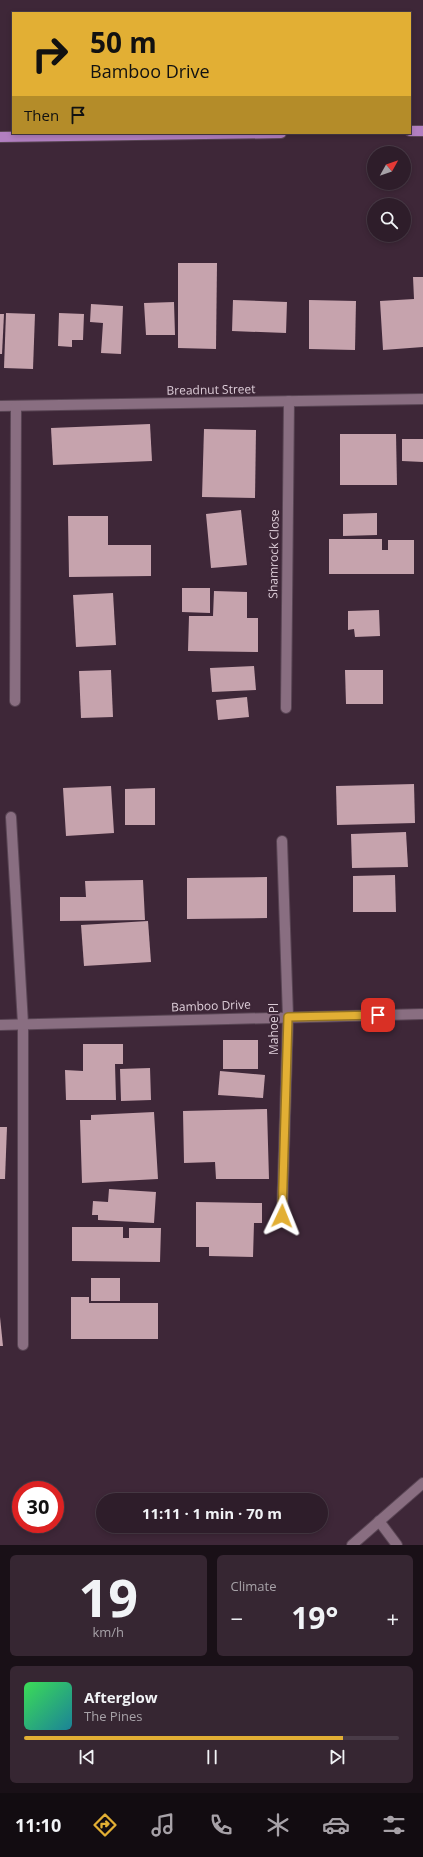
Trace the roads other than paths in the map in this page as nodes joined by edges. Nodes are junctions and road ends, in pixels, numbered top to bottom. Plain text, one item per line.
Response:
1 (411, 131) edge
2 (423, 131) edge
3 (211, 134) edge
4 (0, 137) edge
5 (423, 399) edge
6 (289, 401) junction
7 (0, 406) edge
8 (16, 406) junction
9 (15, 700) dead end
10 (286, 708) dead end
11 (11, 817) dead end
12 (282, 842) dead end
13 (423, 1014) edge
14 (288, 1017) junction
15 (23, 1024) junction
16 (0, 1025) edge
17 (282, 1216) dead end
18 (23, 1346) dead end
19 (423, 1483) edge
20 (379, 1521) junction
21 (352, 1545) edge
22 (397, 1545) edge

1 - 2 main road
3 - 4 main road
5 - 6 street, Breadnut Street
6 - 8 street, Breadnut Street
6 - 10 street, Shamrock Close
7 - 8 street, Breadnut Street
8 - 9 street
11 - 15 street
12 - 14 street, Mahoe Pl
13 - 14 street, Bamboo Drive
14 - 15 street, Bamboo Drive
14 - 17 street, Mahoe Pl
15 - 16 street, Bamboo Drive
15 - 18 street
19 - 20 street
20 - 21 street
20 - 22 street

